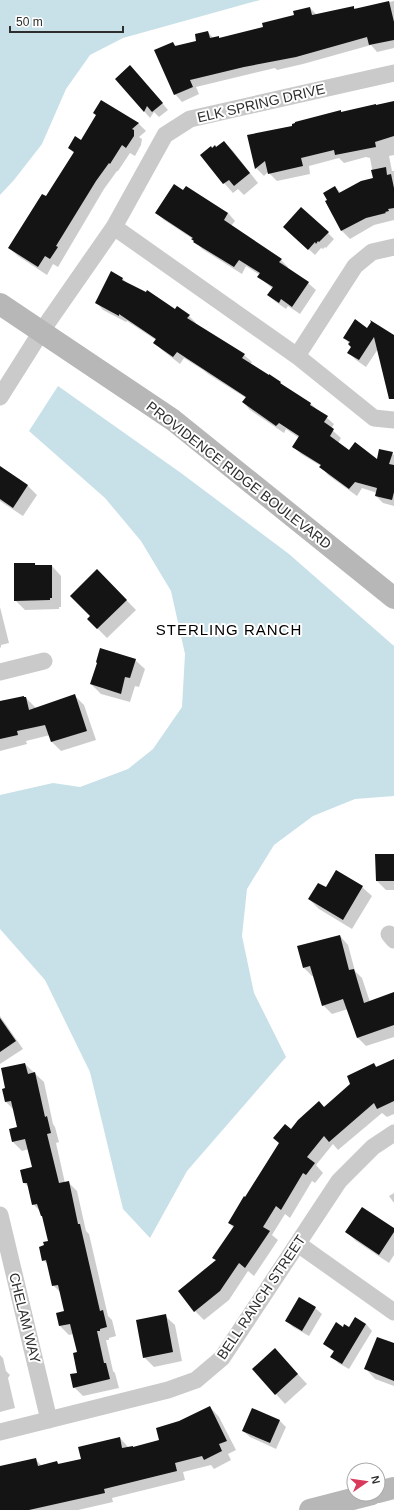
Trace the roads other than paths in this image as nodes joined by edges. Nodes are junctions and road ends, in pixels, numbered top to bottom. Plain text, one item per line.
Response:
1 (394, 73) edge
2 (114, 228) junction
3 (394, 247) edge
4 (0, 304) edge
5 (42, 332) junction
6 (297, 356) junction
7 (0, 397) edge
8 (394, 420) edge
9 (394, 598) edge
10 (44, 661) dead end
11 (0, 672) edge
12 (394, 1133) edge
13 (1, 1227) edge
14 (298, 1244) junction
15 (394, 1312) edge
16 (50, 1420) junction
17 (0, 1432) edge
18 (346, 1501) edge
19 (310, 1510) edge

1 - 2 street, ELK SPRING DRIVE
2 - 5 street, ELK SPRING DRIVE
2 - 6 street
3 - 6 street
4 - 5 street, PROVIDENCE RIDGE BOULEVARD
5 - 7 street, ELK SPRING DRIVE
5 - 9 street, PROVIDENCE RIDGE BOULEVARD
6 - 8 street
10 - 11 street
12 - 14 street, BELL RANCH STREET
13 - 16 street, CHELAM WAY
14 - 15 street
14 - 16 street, BELL RANCH STREET
16 - 17 street, BELL RANCH STREET
18 - 19 street

